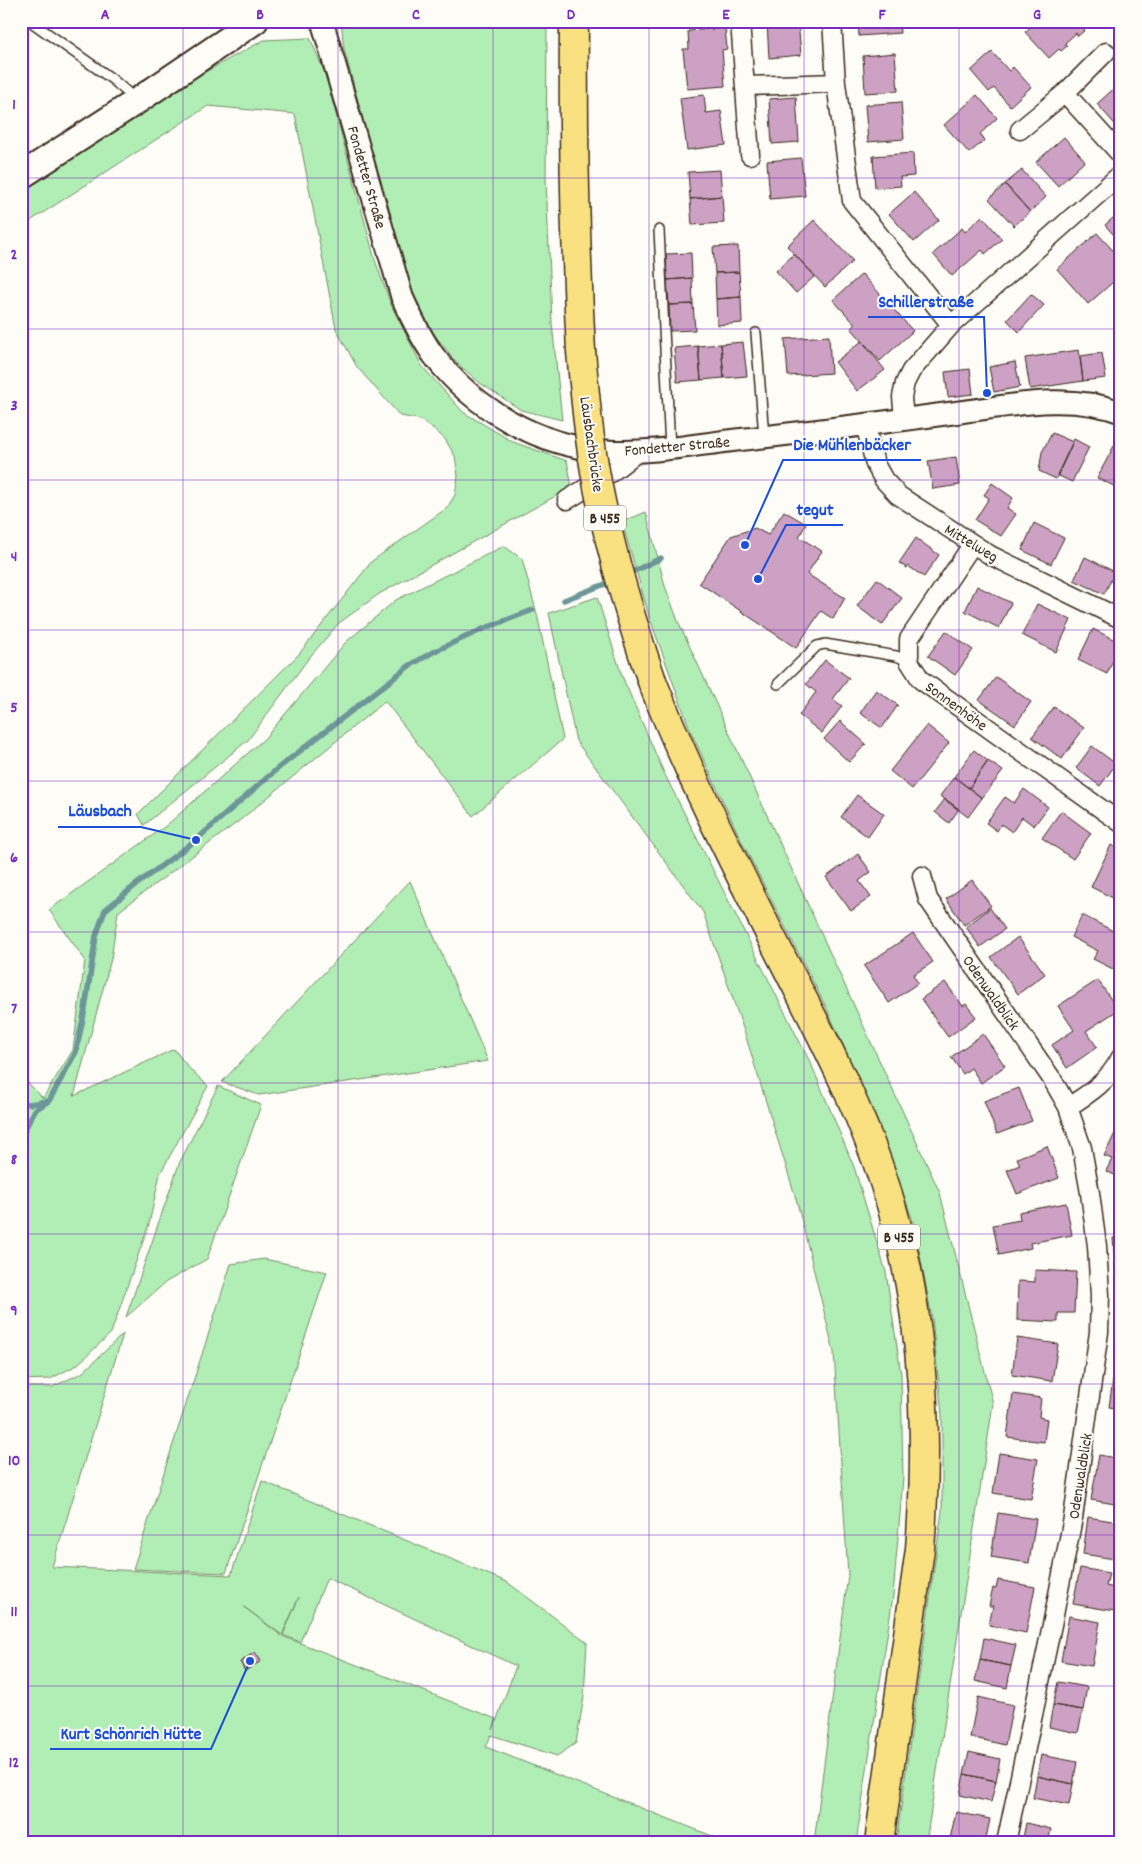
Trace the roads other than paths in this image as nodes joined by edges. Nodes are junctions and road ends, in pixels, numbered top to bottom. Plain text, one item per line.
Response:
1 (30, 21) edge
2 (255, 21) edge
3 (322, 21) edge
4 (574, 21) edge
5 (740, 21) edge
6 (832, 21) edge
7 (1106, 52) dead end
8 (836, 83) junction
9 (746, 86) junction
10 (1065, 93) junction
11 (136, 101) junction
12 (1020, 130) dead end
13 (750, 155) dead end
14 (1121, 155) edge
15 (1121, 174) edge
16 (21, 176) edge
17 (659, 230) dead end
18 (951, 325) junction
19 (756, 333) dead end
20 (1121, 412) edge
21 (904, 419) junction
22 (865, 424) junction
23 (764, 437) junction
24 (670, 448) junction
25 (639, 451) junction
26 (567, 500) dead end
27 (972, 545) junction
28 (1121, 620) edge
29 (909, 661) junction
30 (778, 684) dead end
31 (1121, 823) edge
32 (922, 876) dead end
33 (1119, 1065) edge
34 (1068, 1107) junction
35 (879, 1843) edge
36 (1006, 1843) edge

1 - 11 lane
2 - 11 main road
3 - 25 street, Fondetter Straße
4 - 35 main road, Läusbachbrücke / B 455, bridge
5 - 9 street
6 - 8 street
7 - 10 street
8 - 9 street
8 - 18 street
9 - 13 street
10 - 12 street
10 - 14 street
11 - 16 main road
15 - 18 street
17 - 24 lane
18 - 21 street
19 - 23 lane
20 - 21 street, Fondetter Straße
21 - 22 street, Fondetter Straße
22 - 23 street, Fondetter Straße
22 - 27 street, Mittelweg
23 - 24 street, Fondetter Straße
24 - 25 street, Fondetter Straße
25 - 26 street
27 - 28 street, Mittelweg
27 - 29 street
29 - 30 lane
29 - 31 street, Sonnenhöhe
32 - 34 street, Odenwaldblick
33 - 34 street
34 - 36 street, Odenwaldblick

